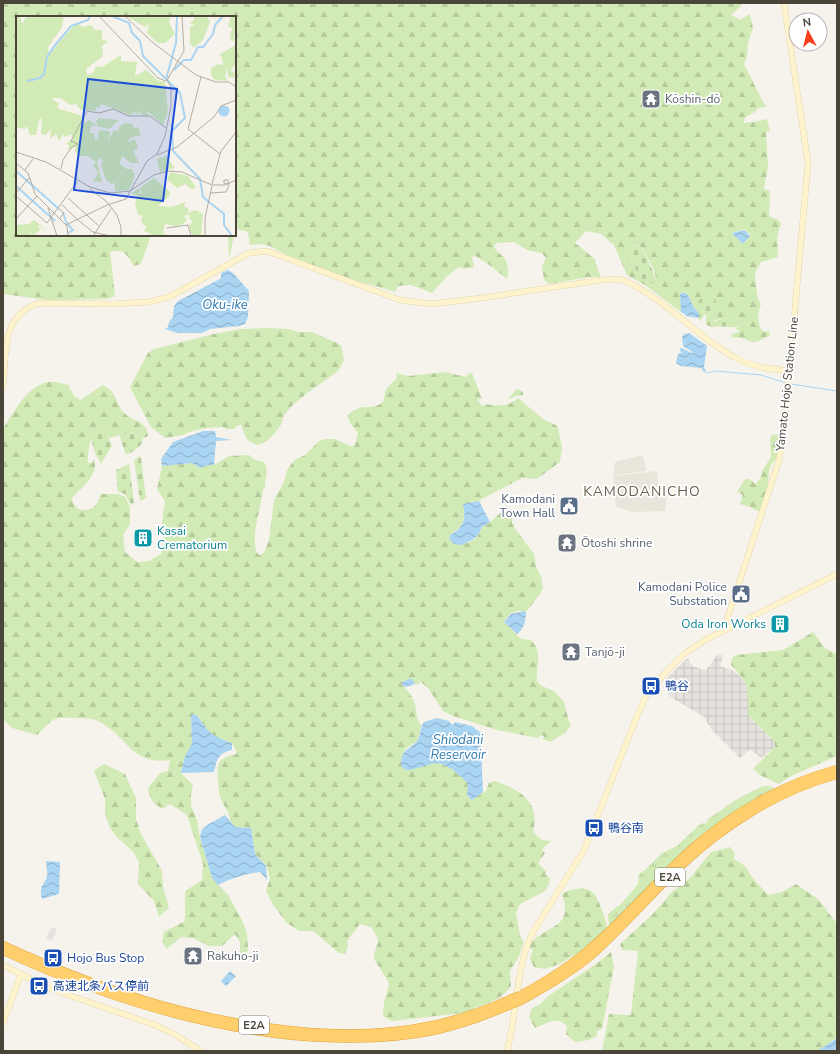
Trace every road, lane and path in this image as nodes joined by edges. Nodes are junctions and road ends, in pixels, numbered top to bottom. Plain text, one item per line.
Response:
1 (784, 3) edge
2 (789, 371) junction
3 (3, 387) edge
4 (837, 574) edge
5 (724, 629) junction
6 (837, 769) edge
7 (837, 775) edge
8 (3, 945) edge
9 (3, 951) edge
10 (3, 965) edge
11 (21, 974) junction
12 (516, 1000) junction
13 (3, 1023) edge
14 (201, 1051) edge
15 (507, 1051) edge

1 - 2 street, Yamato Hojo Station Line
2 - 3 street
2 - 5 street, Yamato Hojo Station Line
4 - 5 street
5 - 15 street
6 - 12 highway, E2A
7 - 12 highway, E2A
8 - 12 highway, E2A
9 - 12 highway, E2A
10 - 11 street
11 - 13 street
11 - 14 street

